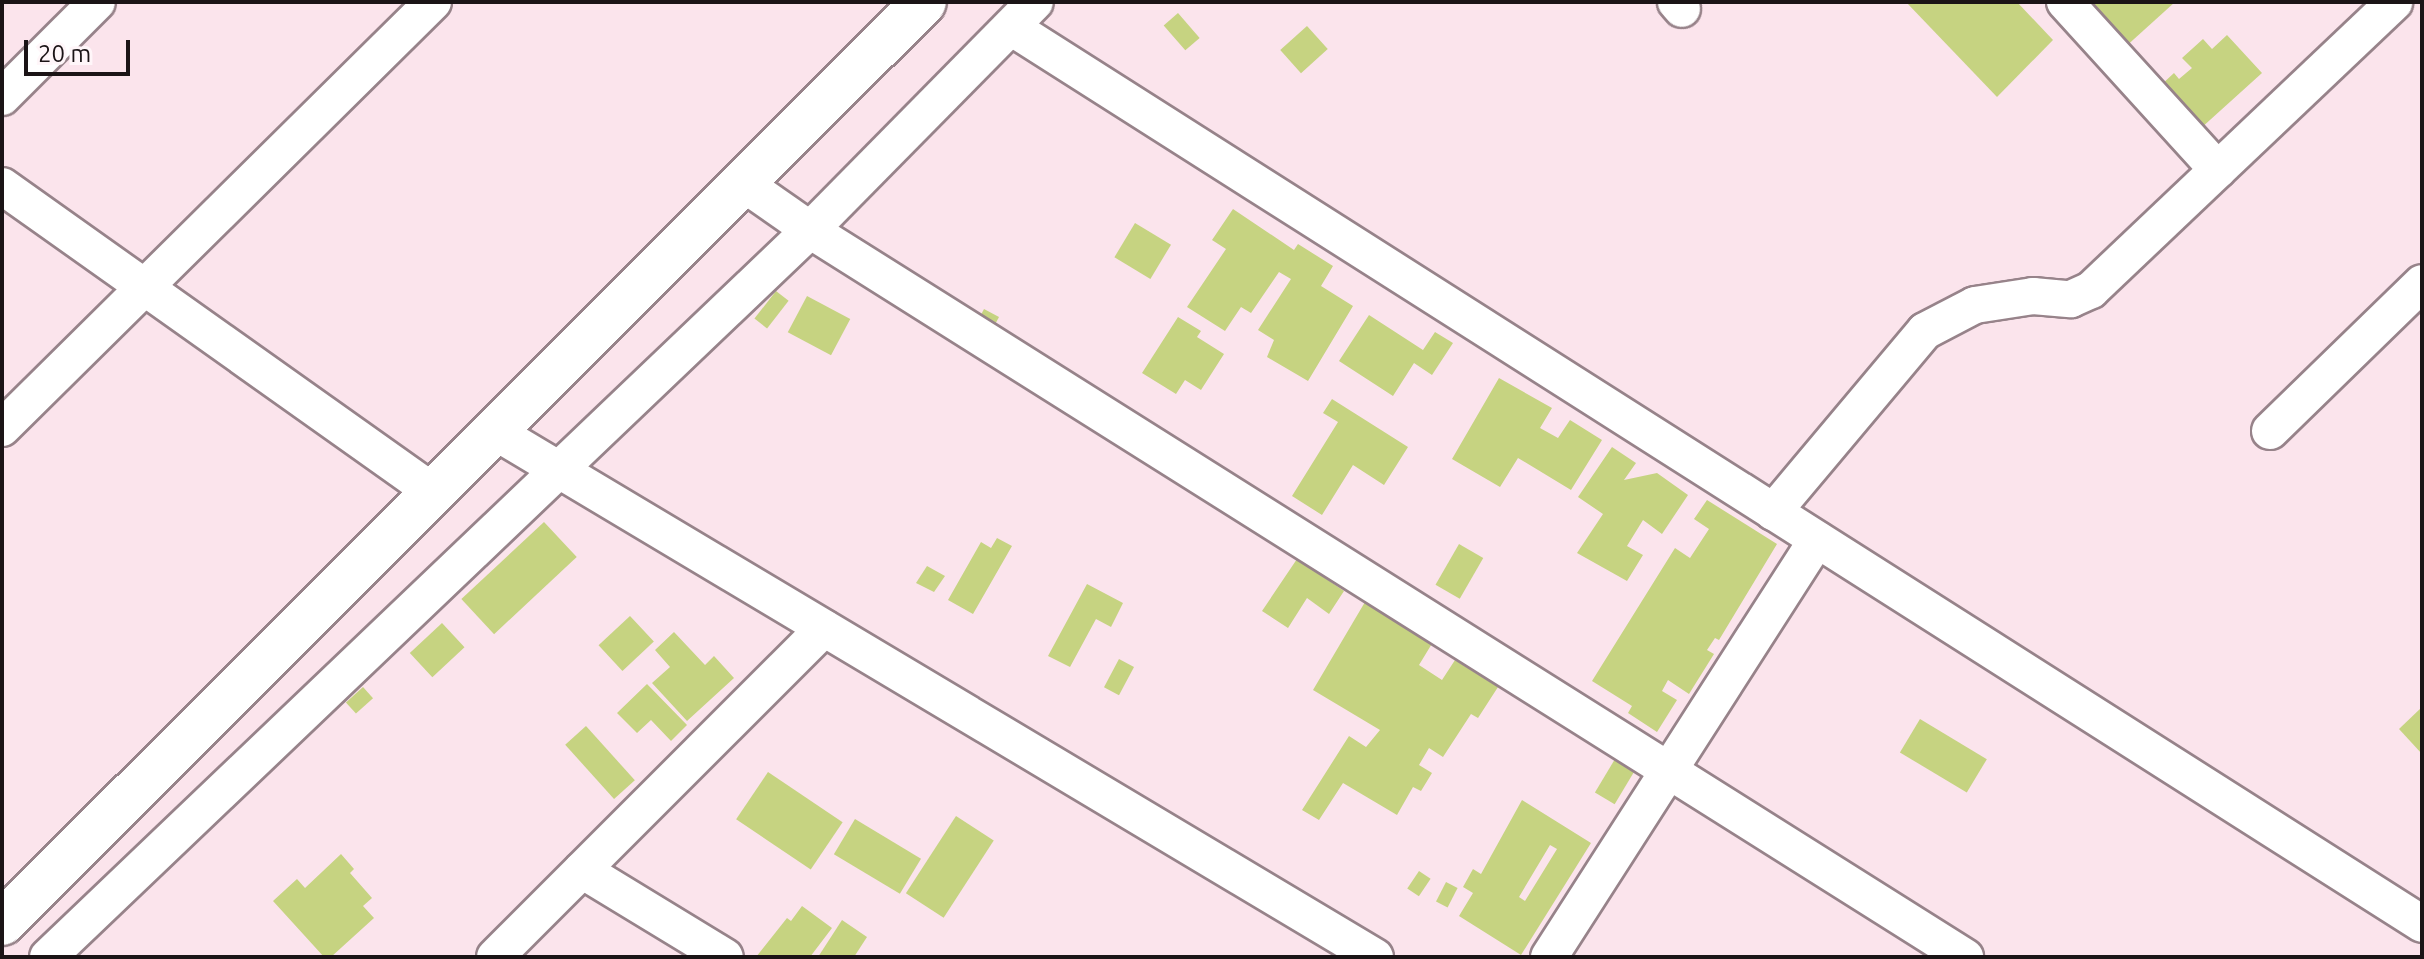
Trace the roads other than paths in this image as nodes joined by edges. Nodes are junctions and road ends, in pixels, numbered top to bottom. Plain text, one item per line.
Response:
1 (97, 2) edge
2 (433, 2) edge
3 (924, 2) edge
4 (2065, 2) edge
5 (2372, 10) edge
6 (1023, 14) edge
7 (2, 97) edge
8 (2218, 170) junction
9 (743, 183) junction
10 (2, 186) edge
11 (810, 230) junction
12 (2422, 283) edge
13 (143, 287) junction
14 (2, 428) edge
15 (494, 431) junction
16 (2270, 431) dead end
17 (561, 470) junction
18 (433, 492) junction
19 (1773, 512) junction
20 (1817, 540) junction
21 (824, 628) junction
22 (1669, 769) junction
23 (582, 870) junction
24 (2, 923) edge
25 (2422, 924) edge
26 (48, 957) edge
27 (495, 957) edge
28 (725, 957) edge
29 (1375, 957) edge
30 (1549, 957) edge
31 (1965, 957) edge

1 - 7 street
2 - 13 street
3 - 9 highway
4 - 8 street
5 - 8 street
6 - 11 street
6 - 19 street
8 - 19 street
9 - 11 street
9 - 15 highway
10 - 13 street
11 - 17 street
11 - 22 street
12 - 16 street
13 - 14 street
13 - 18 street
15 - 17 street
15 - 18 highway
17 - 21 street
17 - 26 street
18 - 24 highway
19 - 20 street
20 - 22 street
20 - 25 street
21 - 23 street
21 - 29 street
22 - 30 street
22 - 31 street
23 - 27 street
23 - 28 street

